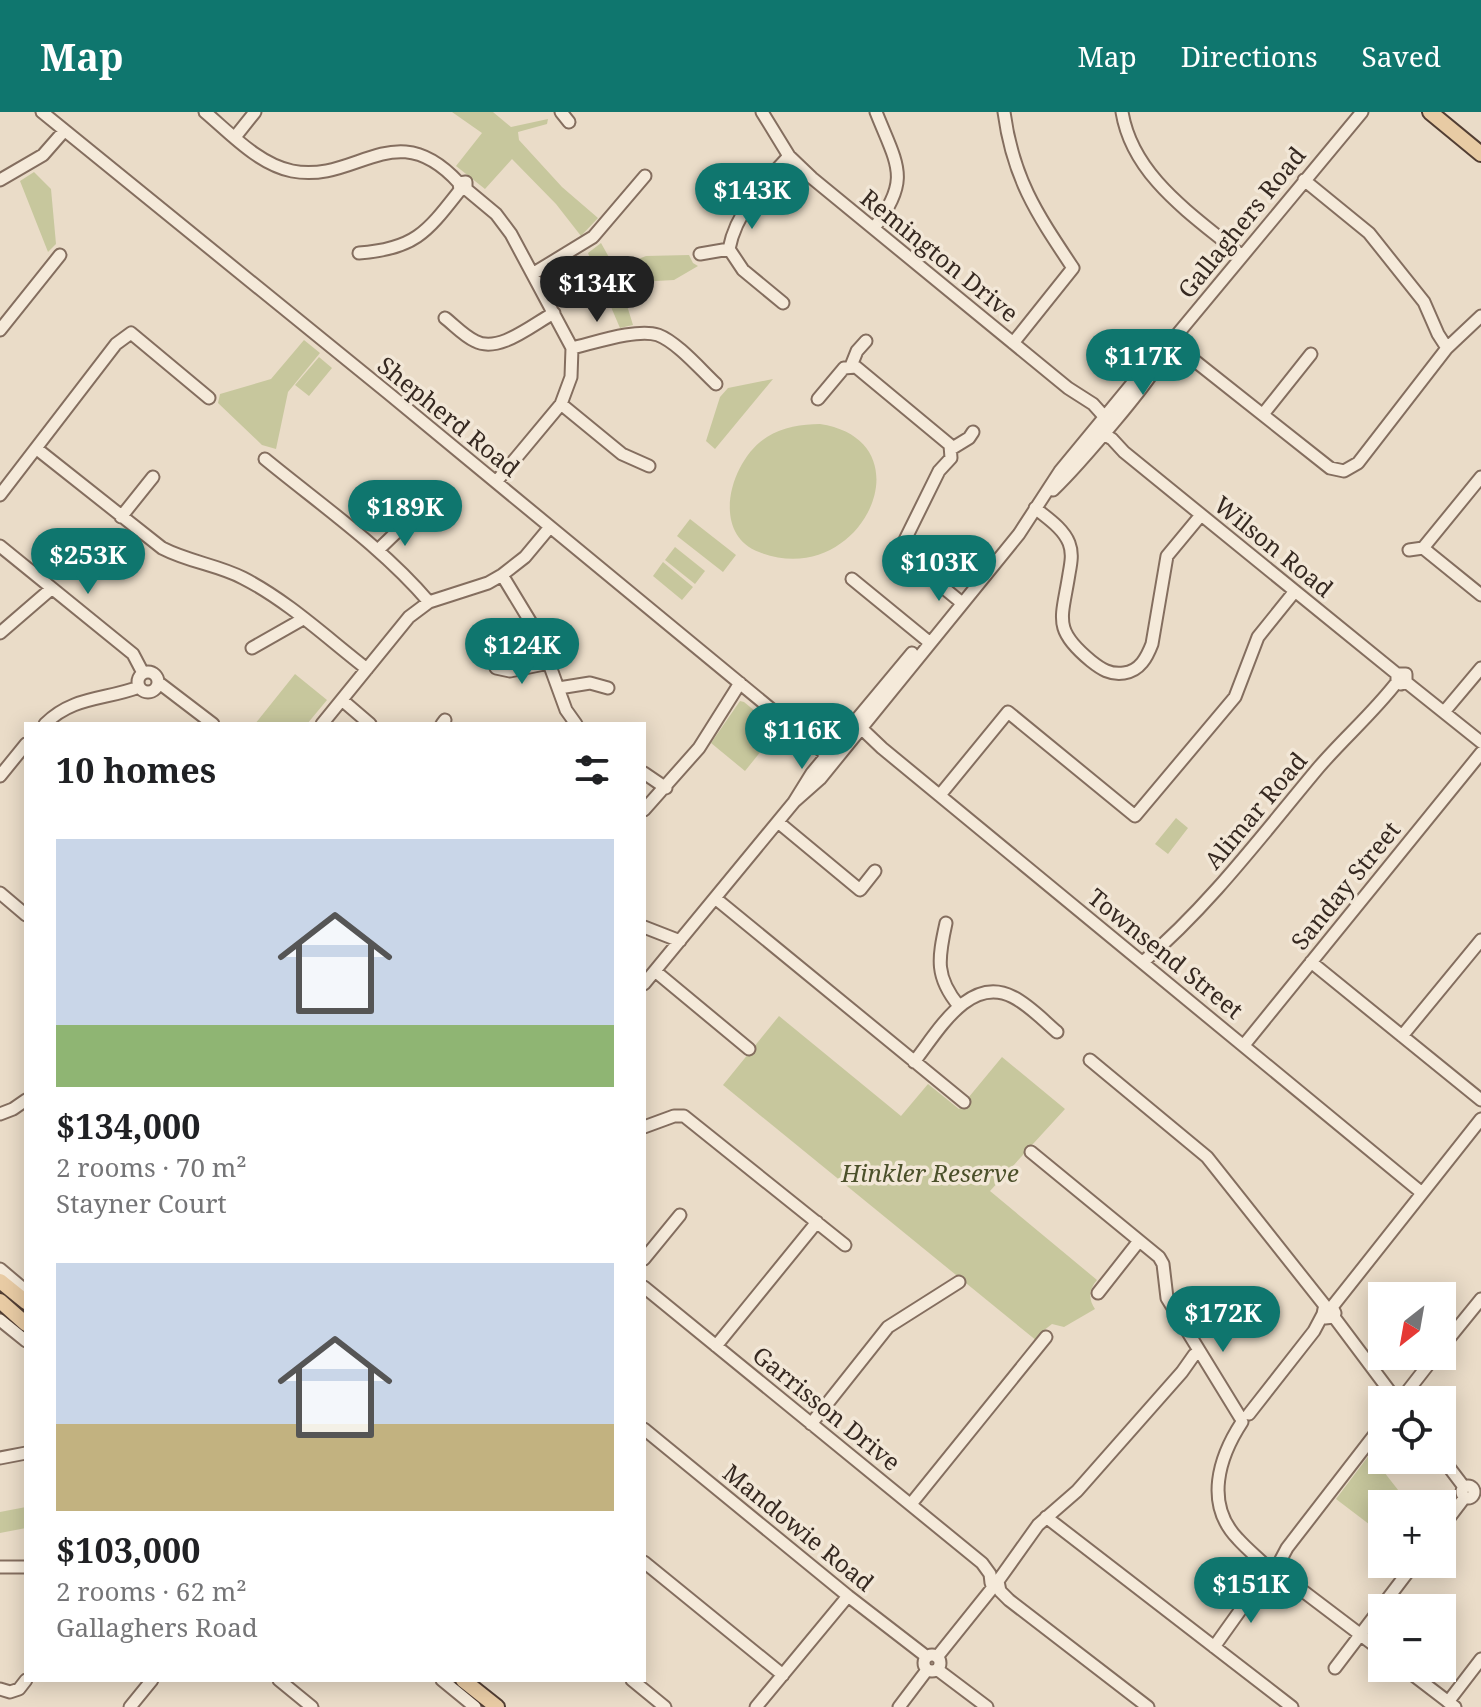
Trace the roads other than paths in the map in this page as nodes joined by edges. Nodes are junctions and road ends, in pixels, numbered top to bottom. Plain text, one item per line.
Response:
1 (42, 112) edge
2 (205, 112) edge
3 (255, 112) edge
4 (762, 112) edge
5 (876, 112) edge
6 (1004, 112) edge
7 (1122, 112) edge
8 (1360, 112) edge
9 (1430, 112) edge
10 (64, 131) junction
11 (235, 137) junction
12 (1481, 154) edge
13 (789, 156) junction
14 (645, 176) dead end
15 (0, 180) edge
16 (1304, 180) junction
17 (462, 187) junction
18 (874, 228) junction
19 (729, 249) junction
20 (359, 253) dead end
21 (700, 254) dead end
22 (60, 255) dead end
23 (1242, 256) junction
24 (534, 273) junction
25 (783, 303) dead end
26 (554, 313) junction
27 (1481, 316) edge
28 (445, 318) dead end
29 (0, 330) edge
30 (866, 341) dead end
31 (1171, 342) junction
32 (1013, 343) junction
33 (572, 348) junction
34 (1447, 348) junction
35 (1311, 354) dead end
36 (851, 366) junction
37 (716, 384) dead end
38 (1068, 388) junction
39 (209, 398) dead end
40 (818, 399) dead end
41 (561, 404) junction
42 (1264, 413) junction
43 (1104, 424) junction
44 (973, 432) dead end
45 (37, 449) junction
46 (951, 449) junction
47 (265, 459) dead end
48 (649, 466) dead end
49 (153, 477) dead end
50 (1481, 477) edge
51 (496, 482) junction
52 (0, 495) edge
53 (1041, 500) junction
54 (1201, 515) junction
55 (121, 517) junction
56 (418, 519) dead end
57 (550, 527) junction
58 (0, 546) edge
59 (1423, 548) junction
60 (378, 550) junction
61 (1409, 550) dead end
62 (502, 575) junction
63 (852, 579) dead end
64 (51, 589) junction
65 (1295, 591) junction
66 (1481, 595) edge
67 (960, 601) junction
68 (429, 602) junction
69 (303, 619) junction
70 (0, 633) edge
71 (927, 640) junction
72 (252, 648) dead end
73 (549, 663) junction
74 (496, 668) dead end
75 (1481, 668) edge
76 (367, 669) junction
77 (143, 673) junction
78 (1400, 679) junction
79 (158, 682) junction
80 (740, 683) junction
81 (139, 687) junction
82 (559, 688) junction
83 (608, 688) dead end
84 (342, 700) junction
85 (1444, 712) junction
86 (48, 722) edge
87 (210, 722) edge
88 (324, 722) edge
89 (368, 722) edge
90 (575, 722) edge
91 (860, 730) junction
92 (1481, 742) edge
93 (24, 746) edge
94 (1481, 753) edge
95 (830, 758) junction
96 (646, 774) edge
97 (0, 776) edge
98 (666, 788) junction
99 (940, 795) junction
100 (646, 808) edge
101 (778, 822) junction
102 (875, 871) dead end
103 (0, 893) edge
104 (715, 898) junction
105 (23, 907) edge
106 (946, 923) dead end
107 (646, 928) edge
108 (1481, 940) edge
109 (680, 941) junction
110 (1143, 962) junction
111 (1311, 962) junction
112 (655, 971) junction
113 (646, 982) edge
114 (959, 1006) junction
115 (1057, 1032) dead end
116 (1402, 1036) junction
117 (1244, 1045) junction
118 (749, 1049) dead end
119 (1090, 1060) dead end
120 (914, 1062) junction
121 (1481, 1100) edge
122 (24, 1101) edge
123 (964, 1102) dead end
124 (0, 1114) edge
125 (1481, 1119) edge
126 (646, 1126) edge
127 (1031, 1152) dead end
128 (1422, 1193) junction
129 (680, 1215) dead end
130 (817, 1222) junction
131 (1139, 1241) junction
132 (845, 1245) dead end
133 (646, 1257) edge
134 (0, 1269) edge
135 (0, 1281) edge
136 (959, 1282) dead end
137 (24, 1289) edge
138 (646, 1289) edge
139 (1098, 1293) dead end
140 (1481, 1299) edge
141 (24, 1300) edge
142 (0, 1301) edge
143 (1329, 1313) junction
144 (0, 1320) edge
145 (24, 1322) edge
146 (1456, 1330) edge
147 (1046, 1337) dead end
148 (24, 1339) edge
149 (716, 1346) junction
150 (1202, 1354) junction
151 (1423, 1370) edge
152 (1388, 1386) edge
153 (1410, 1386) edge
154 (1244, 1417) junction
155 (811, 1424) junction
156 (646, 1431) edge
157 (1368, 1443) edge
158 (24, 1453) edge
159 (0, 1458) edge
160 (1455, 1474) edge
161 (1481, 1477) edge
162 (1471, 1494) edge
163 (911, 1504) junction
164 (1456, 1511) edge
165 (1046, 1517) junction
166 (1019, 1550) junction
167 (982, 1563) junction
168 (646, 1564) edge
169 (0, 1567) edge
170 (24, 1567) edge
171 (1272, 1567) junction
172 (1003, 1568) junction
173 (1403, 1578) edge
174 (992, 1586) junction
175 (848, 1596) junction
176 (1360, 1634) junction
177 (1368, 1640) edge
178 (1214, 1647) junction
179 (1481, 1659) edge
180 (932, 1663) junction
181 (1335, 1668) dead end
182 (783, 1675) junction
183 (24, 1682) edge
184 (151, 1682) edge
185 (281, 1682) edge
186 (444, 1682) edge
187 (466, 1682) edge
188 (634, 1682) edge
189 (1422, 1682) edge
190 (0, 1689) edge
191 (1451, 1704) edge
192 (133, 1706) edge
193 (312, 1707) edge
194 (475, 1707) edge
195 (497, 1707) edge
196 (665, 1707) edge
197 (756, 1707) edge
198 (899, 1707) edge
199 (987, 1707) edge
200 (1148, 1707) edge
201 (1292, 1707) edge

1 - 10 street, Shepherd Road
2 - 11 street
3 - 11 street
4 - 13 street, Remington Drive
5 - 18 street
6 - 32 street
7 - 23 street
8 - 16 street, Gallaghers Road
9 - 12 main road
10 - 15 street
10 - 51 street, Shepherd Road
11 - 17 street
13 - 18 street, Remington Drive
13 - 19 street
14 - 24 street
16 - 23 street, Gallaghers Road
16 - 34 street
17 - 20 street
17 - 24 street
18 - 32 street, Remington Drive
19 - 21 street
19 - 25 street
22 - 29 street
23 - 31 street, Gallaghers Road
24 - 26 street
26 - 28 street
26 - 33 street
27 - 34 street
30 - 36 street
31 - 42 street
31 - 43 street, Gallaghers Road
32 - 38 street, Remington Drive
33 - 37 street
33 - 41 street
34 - 42 street
35 - 42 street
36 - 40 street
36 - 46 street
38 - 43 street, Remington Drive
38 - 43 street, Remington Drive
39 - 45 street
41 - 48 street
41 - 51 street
43 - 53 street, Gallaghers Road
43 - 54 street, Wilson Road
44 - 46 street
45 - 52 street
45 - 55 street
46 - 67 street
47 - 60 street
49 - 55 street
50 - 59 street
51 - 57 street, Shepherd Road
53 - 54 street
53 - 67 street, Gallaghers Road
54 - 65 street, Wilson Road
55 - 69 street
56 - 60 street
57 - 62 street
57 - 80 street, Shepherd Road
58 - 64 street
59 - 61 street
59 - 66 street
60 - 68 street
62 - 68 street
62 - 73 street
63 - 71 street
64 - 70 street
64 - 77 street
65 - 78 street, Wilson Road
65 - 99 street
67 - 71 street, Gallaghers Road
68 - 76 street
69 - 72 street
69 - 76 street
71 - 91 street, Gallaghers Road
71 - 95 street, Gallaghers Road
73 - 74 street
73 - 82 street
75 - 85 street
76 - 84 street
77 - 79 street
77 - 81 street
78 - 85 street, Wilson Road
78 - 110 street, Alimar Road
79 - 81 street
79 - 87 street
80 - 95 street, Shepherd Road
80 - 98 street
81 - 86 street
82 - 83 street
82 - 90 street
84 - 88 street
84 - 89 street
85 - 92 street, Wilson Road
91 - 95 street, Gallaghers Road
91 - 99 street, Townsend Street
93 - 97 street
94 - 111 street, Sanday Street
95 - 101 street, Gallaghers Road
96 - 98 street
98 - 100 street
99 - 110 street, Townsend Street
101 - 102 street
101 - 104 street, Gallaghers Road
103 - 105 street
104 - 109 street, Gallaghers Road
104 - 120 street
106 - 114 street
107 - 109 street
108 - 116 street
109 - 112 street, Gallaghers Road
110 - 117 street, Townsend Street
111 - 116 street
111 - 117 street, Sanday Street
112 - 113 street, Gallaghers Road
112 - 118 street
114 - 115 street
114 - 120 street
116 - 121 street
117 - 128 street, Townsend Street
119 - 143 street
120 - 123 street
122 - 124 street
125 - 128 street
126 - 130 street
127 - 131 street
128 - 143 street
129 - 133 street
130 - 132 street
130 - 149 street
131 - 139 street
131 - 150 street
134 - 137 street
135 - 141 main road
136 - 155 street
138 - 149 street, Garrisson Drive
140 - 146 street
142 - 145 main road
143 - 152 street
143 - 154 street
144 - 148 street
147 - 163 street
149 - 155 street, Garrisson Drive
150 - 154 street
150 - 165 street
151 - 153 street
154 - 171 street
155 - 163 street, Garrisson Drive
156 - 175 street, Mandowie Road
157 - 171 street
158 - 159 street
160 - 162 street
161 - 162 street
162 - 164 street
163 - 167 street, Garrisson Drive
165 - 166 street
165 - 178 street
166 - 172 street
166 - 174 street
167 - 172 street, Garrisson Drive
167 - 174 street, Garrisson Drive
168 - 182 street
169 - 170 street
171 - 176 street
171 - 178 street
172 - 174 street
173 - 176 street
174 - 180 street
174 - 200 street, Garrisson Drive
175 - 180 street, Mandowie Road
175 - 182 street
176 - 177 street
176 - 181 street
178 - 201 street
179 - 191 street
180 - 198 street
180 - 199 street, Mandowie Road
182 - 197 street
183 - 190 street
184 - 192 street
185 - 193 street
186 - 194 street
187 - 195 main road
188 - 196 street
189 - 191 street

